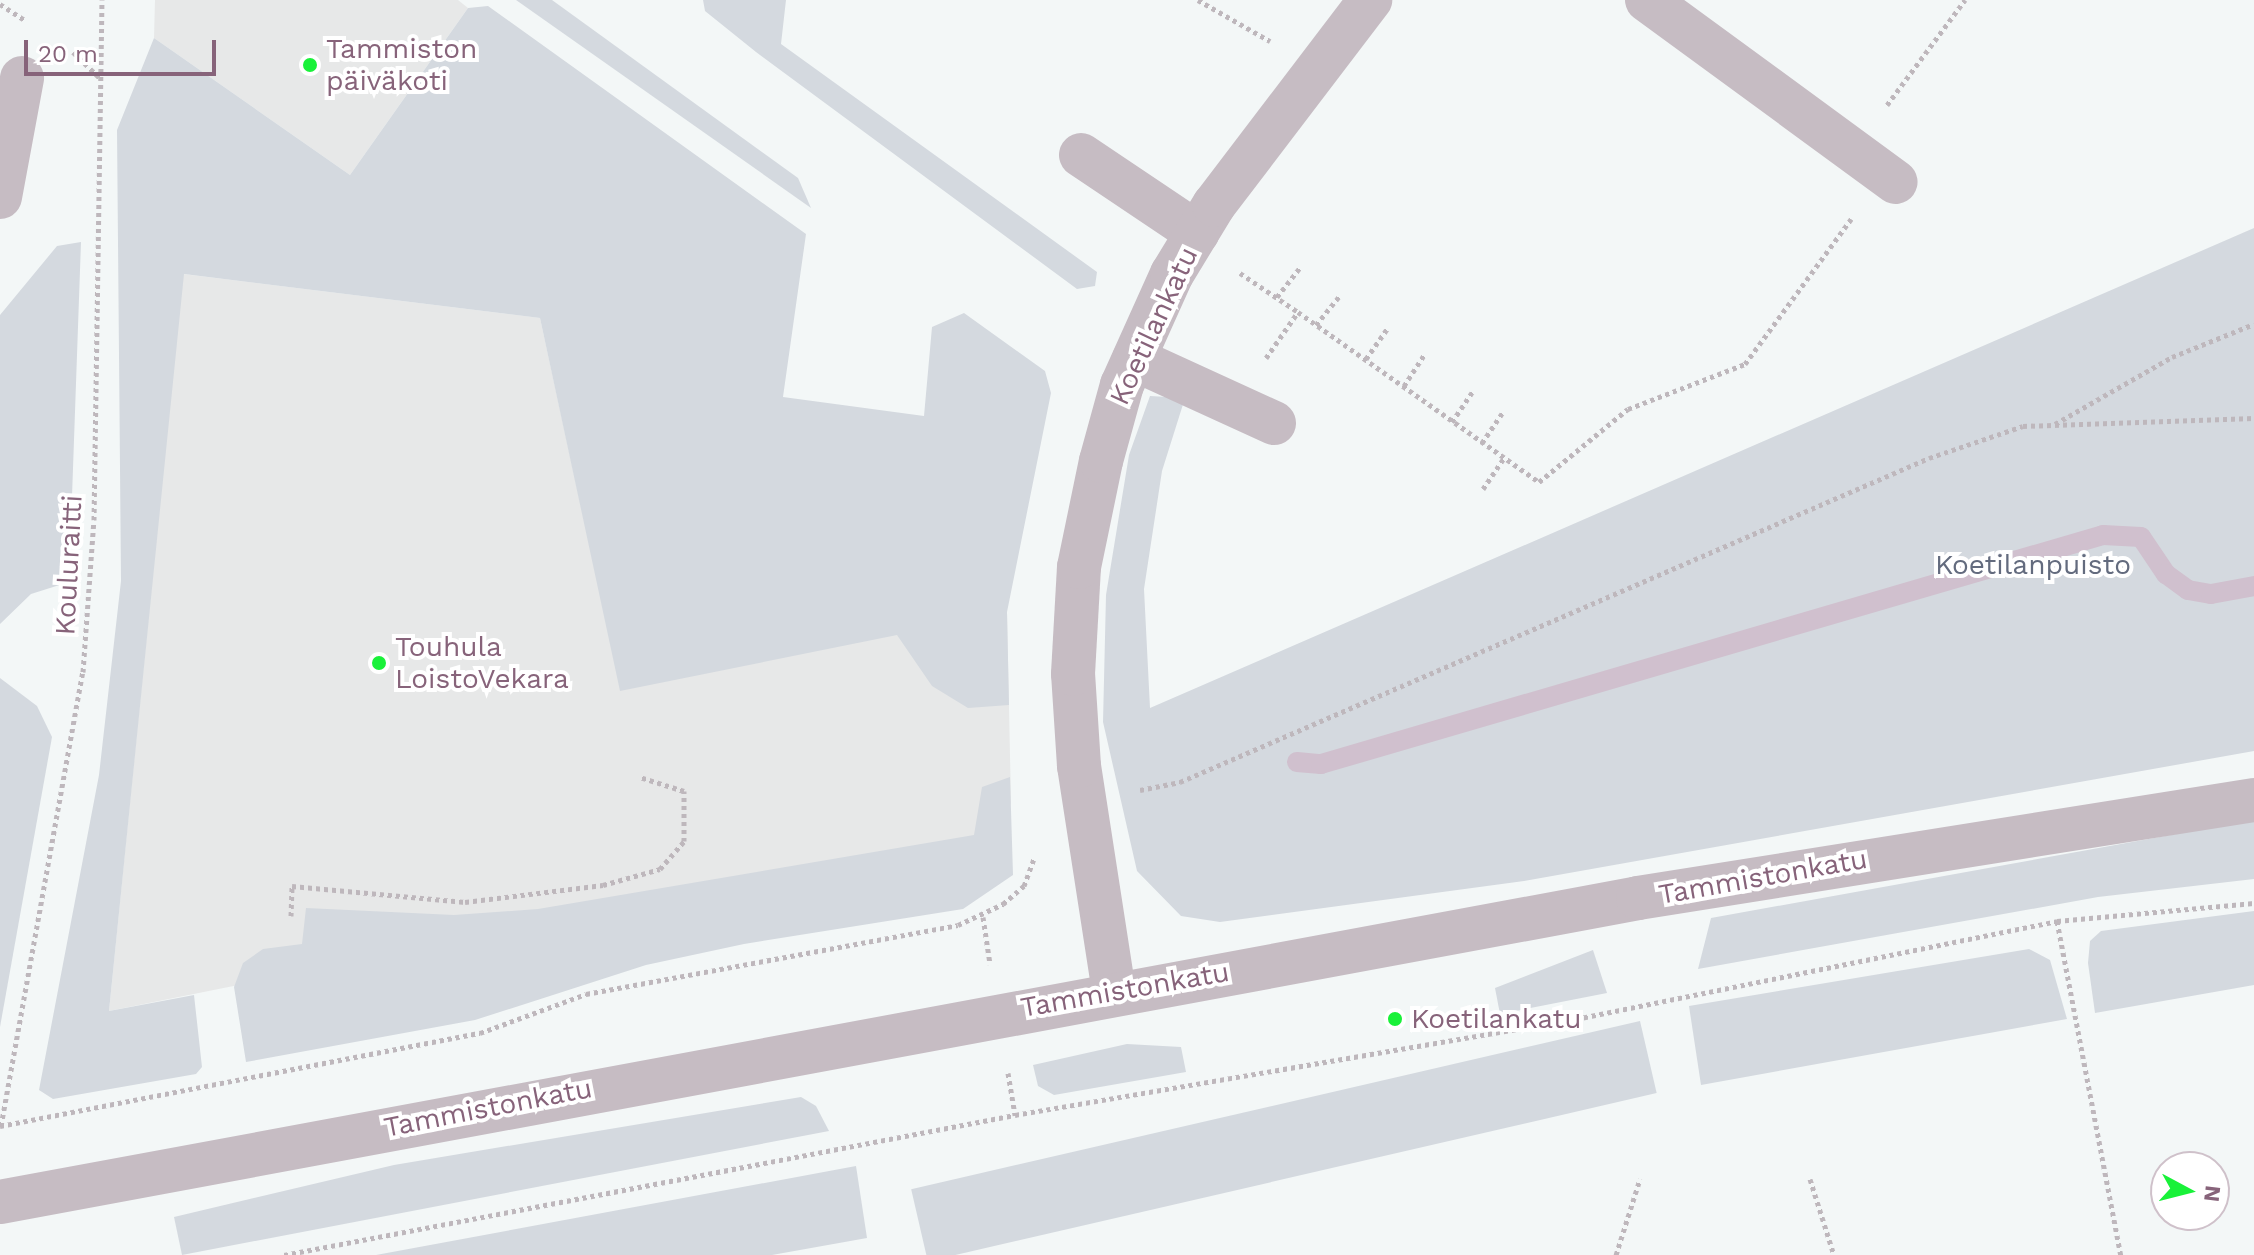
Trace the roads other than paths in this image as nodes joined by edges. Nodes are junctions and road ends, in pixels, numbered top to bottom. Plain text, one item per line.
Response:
1 (1370, 0) edge
2 (1647, 0) edge
3 (22, 78) dead end
4 (1081, 155) dead end
5 (1878, 169) road end
6 (0, 197) edge
7 (1195, 237) junction
8 (1134, 359) junction
9 (1274, 423) dead end
10 (2254, 800) edge
11 (1114, 992) junction
12 (0, 1202) edge

1 - 7 street, Koetilankatu
2 - 5 street
3 - 6 street
4 - 7 street
7 - 8 street, Koetilankatu
8 - 9 street
8 - 11 street, Koetilankatu
10 - 11 street, Tammistonkatu
11 - 12 street, Tammistonkatu

